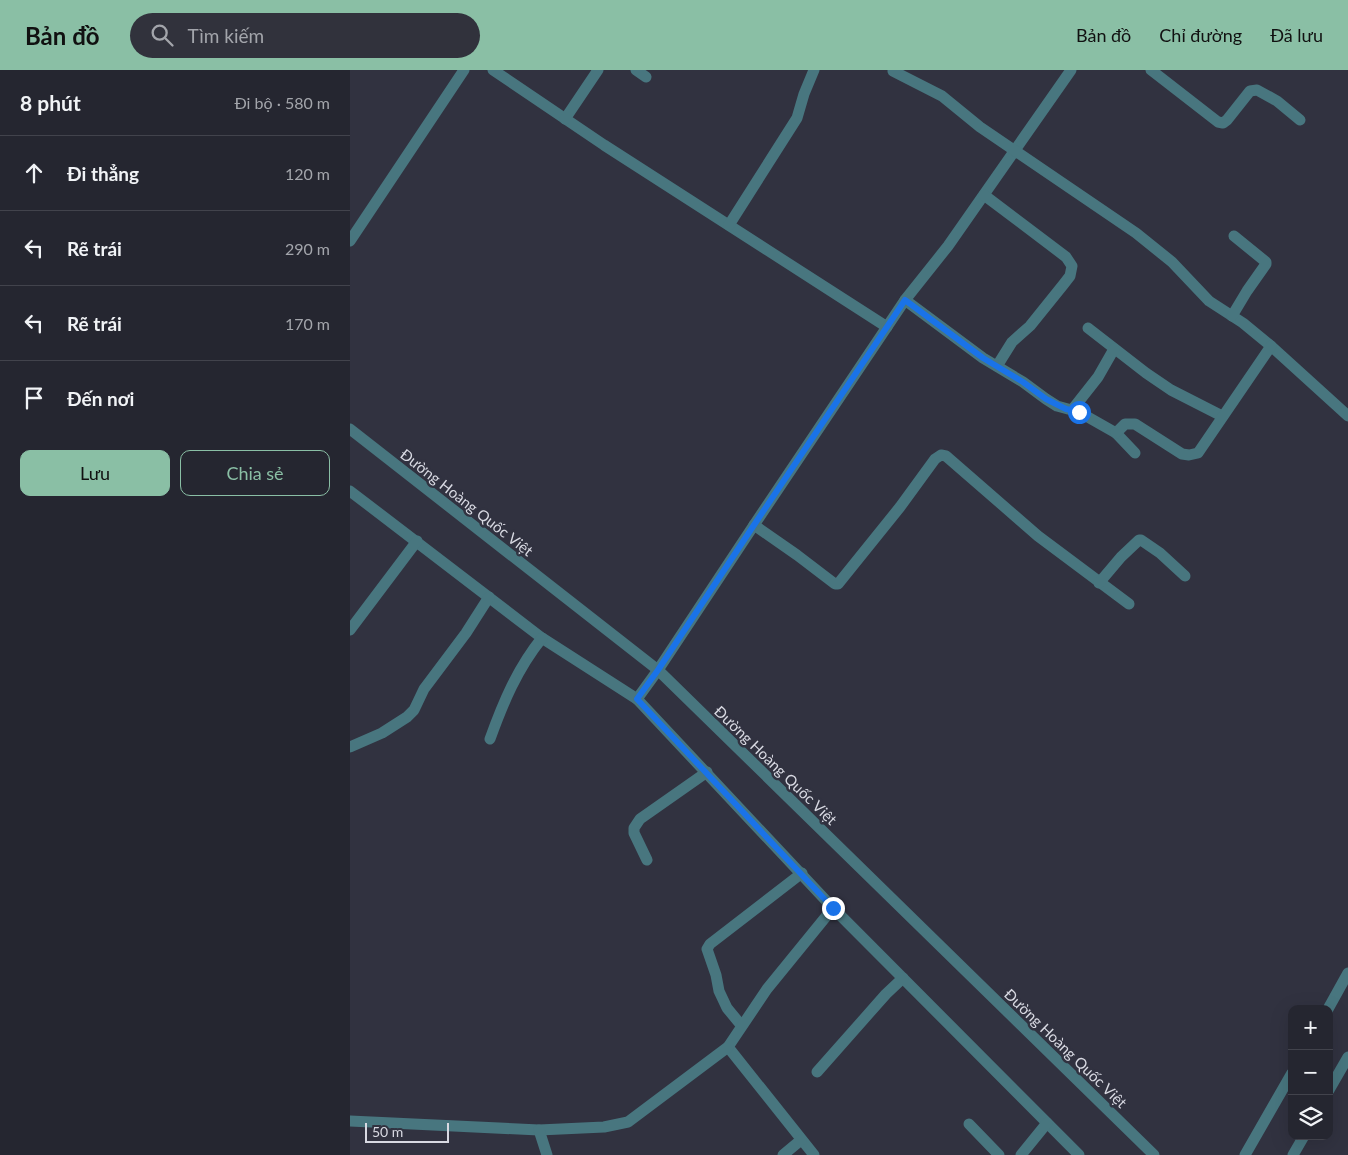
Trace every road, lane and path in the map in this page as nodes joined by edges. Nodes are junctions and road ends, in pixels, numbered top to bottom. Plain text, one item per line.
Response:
1 (464, 70) edge
2 (494, 70) edge
3 (598, 70) edge
4 (814, 70) edge
5 (1071, 70) edge
6 (1151, 70) edge
7 (893, 71) edge
8 (566, 119) junction
9 (1300, 120) dead end
10 (1014, 150) junction
11 (984, 194) junction
12 (729, 224) junction
13 (1234, 236) dead end
14 (350, 241) edge
15 (905, 300) junction
16 (1232, 316) junction
17 (887, 327) junction
18 (1088, 328) dead end
19 (1271, 346) junction
20 (1114, 349) junction
21 (997, 366) junction
22 (1072, 410) junction
23 (1222, 416) junction
24 (1348, 416) edge
25 (350, 429) edge
26 (1116, 433) junction
27 (1135, 453) dead end
28 (350, 491) edge
29 (754, 525) junction
30 (417, 541) junction
31 (1185, 576) dead end
32 (1099, 583) junction
33 (489, 597) junction
34 (1129, 604) dead end
35 (350, 630) edge
36 (542, 638) junction
37 (655, 674) junction
38 (640, 695) junction
39 (490, 739) dead end
40 (350, 747) edge
41 (707, 772) junction
42 (647, 860) dead end
43 (802, 873) junction
44 (833, 908) junction
45 (1348, 973) edge
46 (903, 978) junction
47 (1330, 1005) edge
48 (741, 1025) junction
49 (728, 1047) junction
50 (1348, 1056) edge
51 (817, 1072) dead end
52 (1288, 1080) edge
53 (1333, 1083) edge
54 (350, 1121) edge
55 (1047, 1123) junction
56 (969, 1124) dead end
57 (539, 1130) junction
58 (801, 1140) junction
59 (1302, 1140) edge
60 (547, 1155) edge
61 (783, 1155) edge
62 (814, 1155) edge
63 (999, 1155) edge
64 (1021, 1155) edge
65 (1079, 1155) edge
66 (1154, 1155) edge
67 (1245, 1155) edge
68 (1293, 1155) edge

1 - 14 street
2 - 8 street
3 - 8 street
4 - 12 street
5 - 10 street
6 - 9 street
7 - 10 street
8 - 12 street
10 - 11 street
10 - 16 street
11 - 15 street
11 - 21 street
12 - 17 street
13 - 16 street
15 - 17 street
15 - 21 street
16 - 19 street
17 - 29 street
18 - 20 street
19 - 23 street
19 - 24 street
20 - 22 street
20 - 23 street
21 - 22 street
22 - 26 street
23 - 26 street
25 - 37 street, Đường Hoàng Quốc Việt
26 - 27 street
28 - 30 street
29 - 32 street
29 - 37 street
30 - 33 street
30 - 35 street
31 - 32 street
32 - 34 street
33 - 36 street
33 - 40 street
36 - 38 street
36 - 39 street
37 - 38 street
37 - 66 street, Đường Hoàng Quốc Việt
38 - 41 street
41 - 42 street
41 - 43 street
43 - 44 street
43 - 48 street
44 - 46 street
44 - 48 street
45 - 47 street
46 - 51 street
46 - 55 street
48 - 49 street
49 - 57 street
49 - 58 street
50 - 53 street
52 - 67 street
54 - 57 street
55 - 64 street
55 - 65 street
56 - 63 street
57 - 60 street
58 - 61 street
58 - 62 street
59 - 68 street

